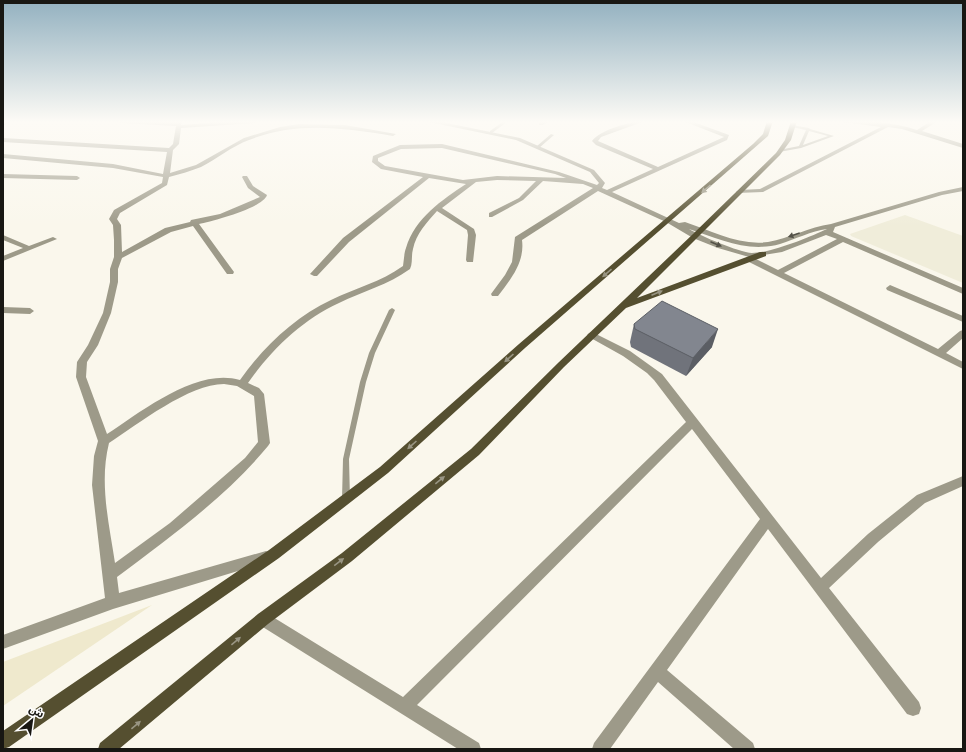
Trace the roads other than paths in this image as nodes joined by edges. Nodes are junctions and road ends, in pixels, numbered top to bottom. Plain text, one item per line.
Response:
1 (4, 156) edge
2 (169, 156) edge
3 (216, 156) edge
4 (377, 156) edge
5 (485, 156) edge
6 (558, 156) edge
7 (628, 156) edge
8 (689, 156) edge
9 (742, 156) edge
10 (775, 156) edge
11 (824, 156) edge
12 (659, 169) junction
13 (3, 176) edge
14 (166, 176) junction
15 (245, 177) dead end
16 (427, 177) junction
17 (77, 178) dead end
18 (542, 179) junction
19 (473, 182) junction
20 (584, 182) junction
21 (598, 188) junction
22 (963, 189) edge
23 (607, 192) junction
24 (739, 192) junction
25 (437, 208) junction
26 (492, 215) dead end
27 (669, 220) junction
28 (194, 222) junction
29 (832, 226) junction
30 (826, 232) junction
31 (699, 233) junction
32 (3, 237) edge
33 (53, 239) dead end
34 (843, 239) junction
35 (29, 249) junction
36 (763, 254) junction
37 (118, 257) junction
38 (3, 259) edge
39 (750, 259) junction
40 (470, 260) dead end
41 (230, 272) dead end
42 (778, 273) junction
43 (314, 274) dead end
44 (890, 288) dead end
45 (963, 291) edge
46 (495, 294) dead end
47 (621, 308) junction
48 (3, 310) edge
49 (392, 310) dead end
50 (30, 311) dead end
51 (963, 319) edge
52 (963, 333) edge
53 (592, 335) junction
54 (939, 354) junction
55 (963, 366) edge
56 (242, 384) junction
57 (693, 422) junction
58 (104, 441) junction
59 (963, 481) edge
60 (346, 499) junction
61 (768, 519) junction
62 (274, 554) junction
63 (110, 574) junction
64 (820, 588) junction
65 (113, 602) junction
66 (263, 619) junction
67 (3, 642) edge
68 (658, 671) junction
69 (405, 706) junction
70 (913, 708) dead end
71 (3, 741) edge
72 (115, 747) edge
73 (473, 749) edge
74 (600, 749) edge
75 (747, 749) edge

1 - 14 street
2 - 14 street
3 - 14 street
4 - 16 street
5 - 20 street
6 - 21 street
7 - 12 street
8 - 12 street
9 -> 27 main road
10 - 24 main road
11 - 24 street
12 - 23 street
13 - 17 street
14 - 37 street
15 - 28 street
16 - 19 street
16 - 43 street
18 - 19 street
18 - 20 street
18 - 26 street
19 - 25 street
20 - 21 street
21 - 23 street
21 - 46 street
22 - 29 street
23 - 27 street
24 - 31 main road
25 - 40 street
25 - 56 street
27 - 31 street
27 -> 60 main road
28 - 37 street
28 - 41 street
29 - 30 street
29 -> 31 street
30 - 34 street
30 - 36 street
31 -> 36 street
31 - 47 main road
32 - 35 street
33 - 35 street
34 - 42 street
34 - 45 street
35 - 38 street
36 - 39 main road
37 - 58 street
39 - 42 street
47 -> 39 main road
42 - 54 street
44 - 51 street
47 - 53 main road
48 - 50 street
49 - 60 lane
52 - 54 street
53 - 57 street
66 -> 53 main road
54 - 55 street
56 - 58 street
56 - 63 street
57 - 61 street
57 - 69 street
58 - 63 street
59 - 64 street
60 - 62 main road
61 - 64 street
61 - 68 street
62 - 65 street
62 - 71 main road
63 - 65 street
64 - 70 street
65 - 67 street
66 - 69 street
72 -> 66 main road
68 - 74 street
68 - 75 street
69 - 73 street

